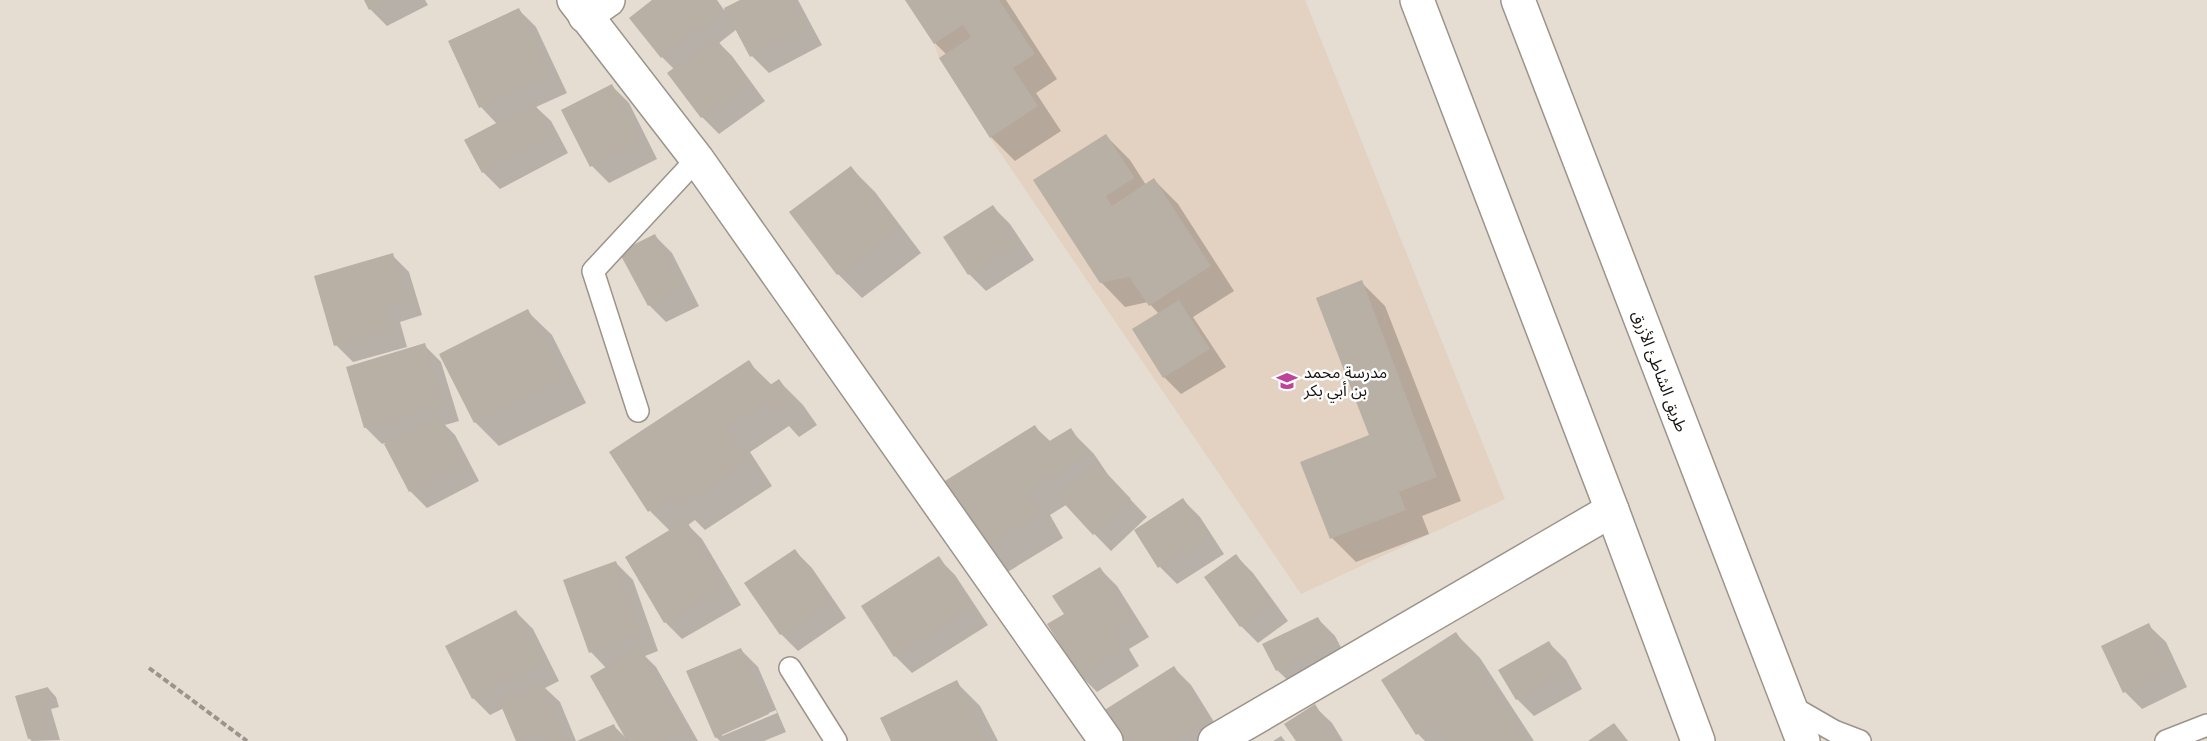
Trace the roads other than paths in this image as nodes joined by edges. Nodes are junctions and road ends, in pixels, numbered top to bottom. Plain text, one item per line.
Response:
1 (1417, 0) edge
2 (1518, 0) edge
3 (589, 5) edge
4 (697, 159) junction
5 (638, 411) dead end
6 (1612, 510) junction
7 (790, 668) dead end
8 (1790, 705) junction
9 (2207, 724) edge
10 (836, 741) edge
11 (1106, 741) edge
12 (1215, 741) edge
13 (1698, 741) edge
14 (1803, 741) edge
15 (1860, 741) edge
16 (2166, 741) edge

1 - 6 main road
2 - 8 main road, طريق الشاطئ الأزرق
3 - 4 main road
4 - 5 lane
4 - 11 main road
6 - 12 main road
6 - 13 main road
7 - 10 lane
8 - 14 main road, طريق الشاطئ الأزرق
8 - 15 lane
9 - 16 lane

